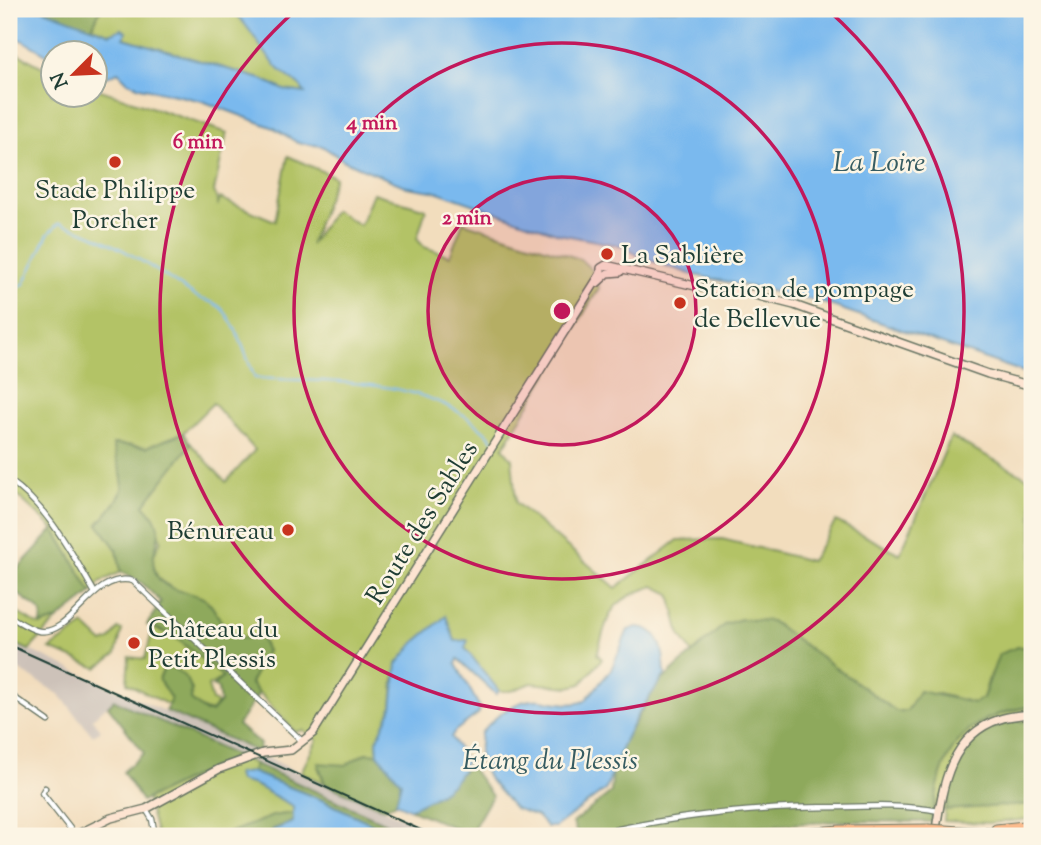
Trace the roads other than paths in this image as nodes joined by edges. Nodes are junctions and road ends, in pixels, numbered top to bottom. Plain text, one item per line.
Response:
1 (1032, 386) edge
2 (9, 480) edge
3 (95, 593) junction
4 (9, 616) edge
5 (9, 694) edge
6 (1030, 714) edge
7 (48, 721) dead end
8 (300, 740) junction
9 (45, 788) dead end
10 (146, 809) junction
11 (939, 811) junction
12 (1032, 825) edge
13 (963, 831) junction
14 (932, 833) edge
15 (75, 836) edge
16 (155, 836) edge
17 (587, 836) edge
18 (761, 836) edge
19 (1032, 836) edge

1 - 8 street, Route des Sables
2 - 3 street
3 - 4 street
3 - 8 street
5 - 7 street
6 - 11 street
8 - 10 street, Route des Sables
9 - 15 street
10 - 15 street, Route des Sables
10 - 16 street
11 - 14 street
11 - 17 street
12 - 13 highway
13 - 14 highway, bridge
13 - 19 highway
14 - 18 highway

